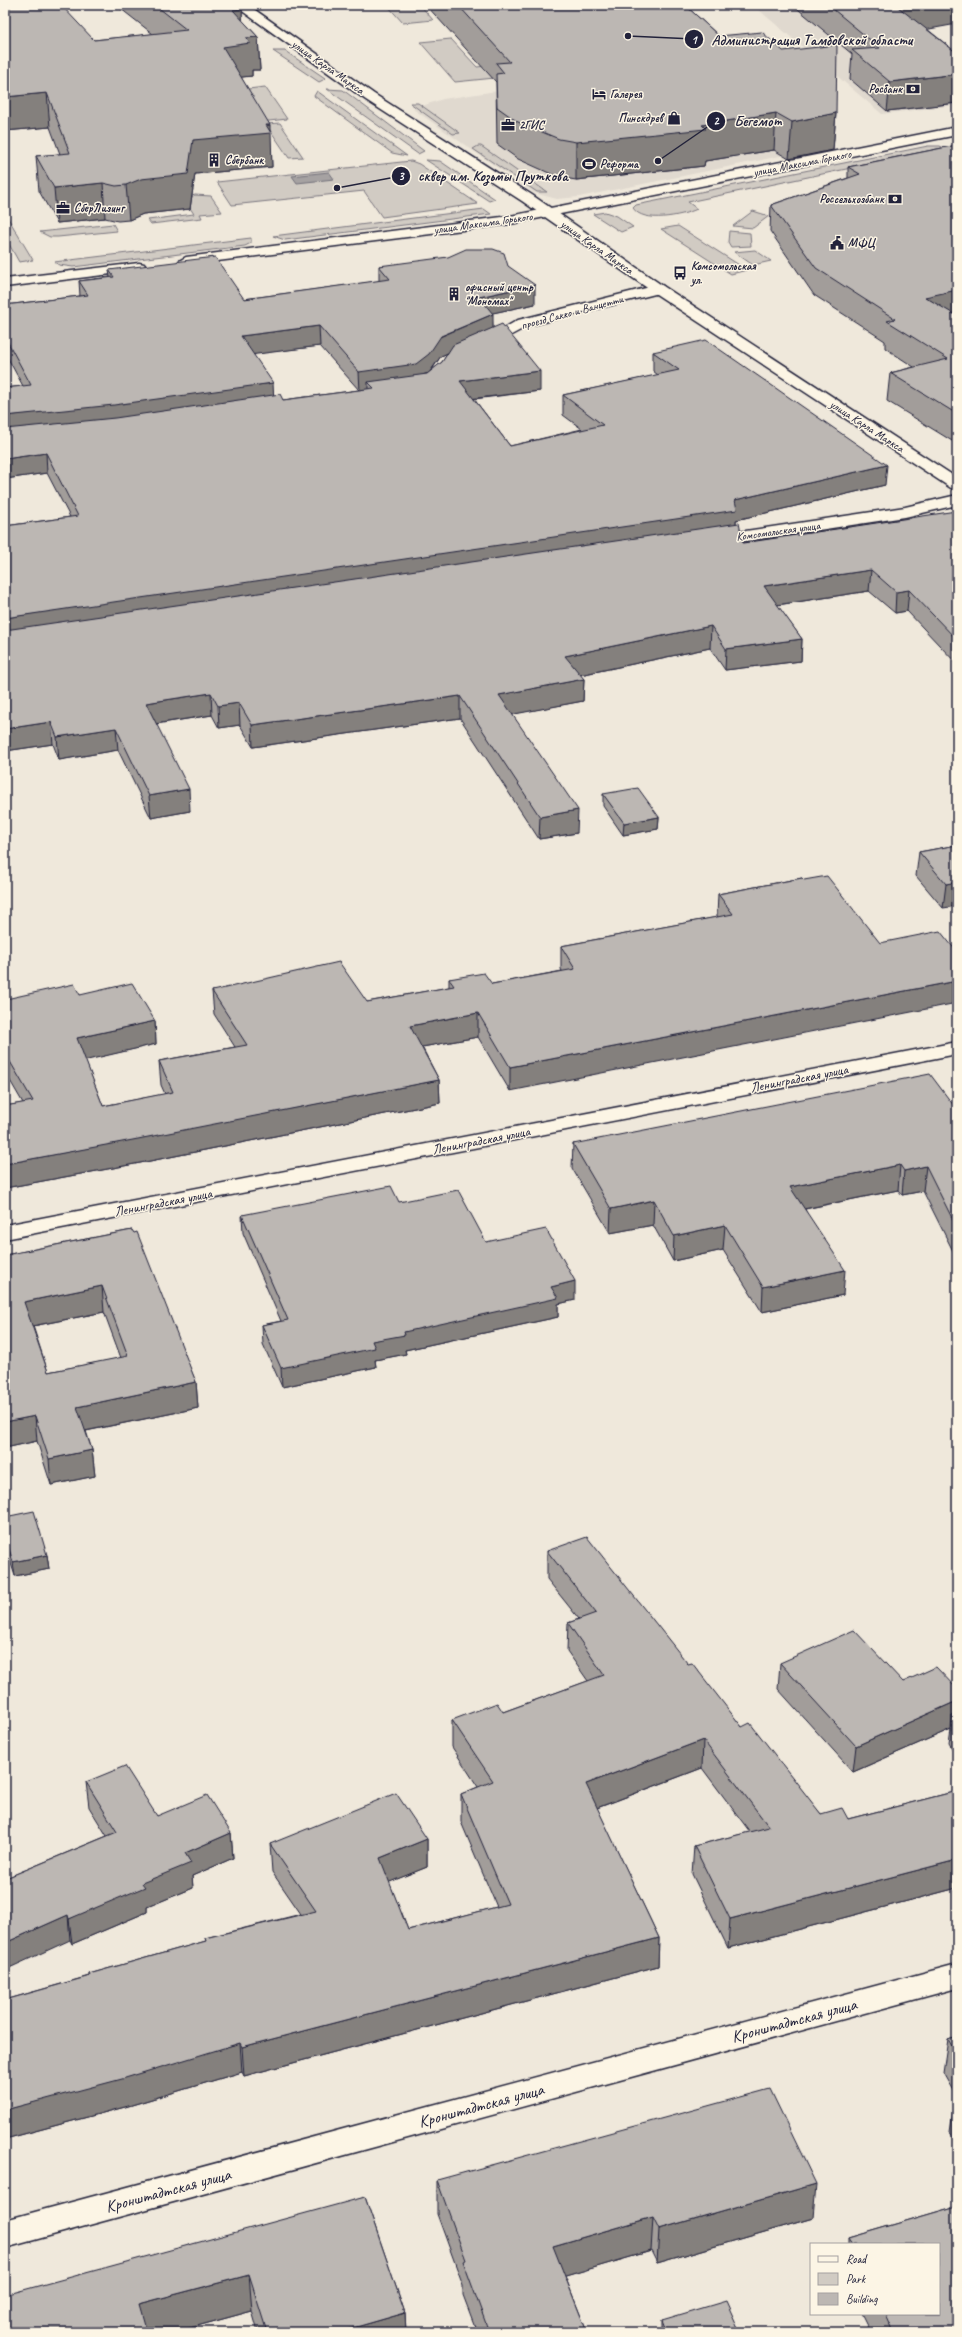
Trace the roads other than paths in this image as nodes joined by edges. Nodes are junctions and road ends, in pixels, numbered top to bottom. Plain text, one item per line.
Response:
1 (240, 5) edge
2 (957, 131) edge
3 (548, 213) junction
4 (172, 263) edge
5 (156, 265) edge
6 (5, 283) edge
7 (658, 289) junction
8 (468, 352) edge
9 (957, 485) edge
10 (957, 500) edge
11 (700, 542) edge
12 (957, 1048) edge
13 (5, 1232) edge
14 (957, 1976) edge
15 (5, 2234) edge

1 - 3 street, улица Карла Маркса
2 - 3 street, улица Максима Горького
3 - 4 street, улица Максима Горького
3 - 7 street, улица Карла Маркса
5 - 6 street
7 - 8 street, проезд Сакко и Ванцетти
7 - 9 street, улица Карла Маркса
10 - 11 street, Комсомольская улица
12 - 13 street, Ленинградская улица
14 - 15 street, Кронштадтская улица

